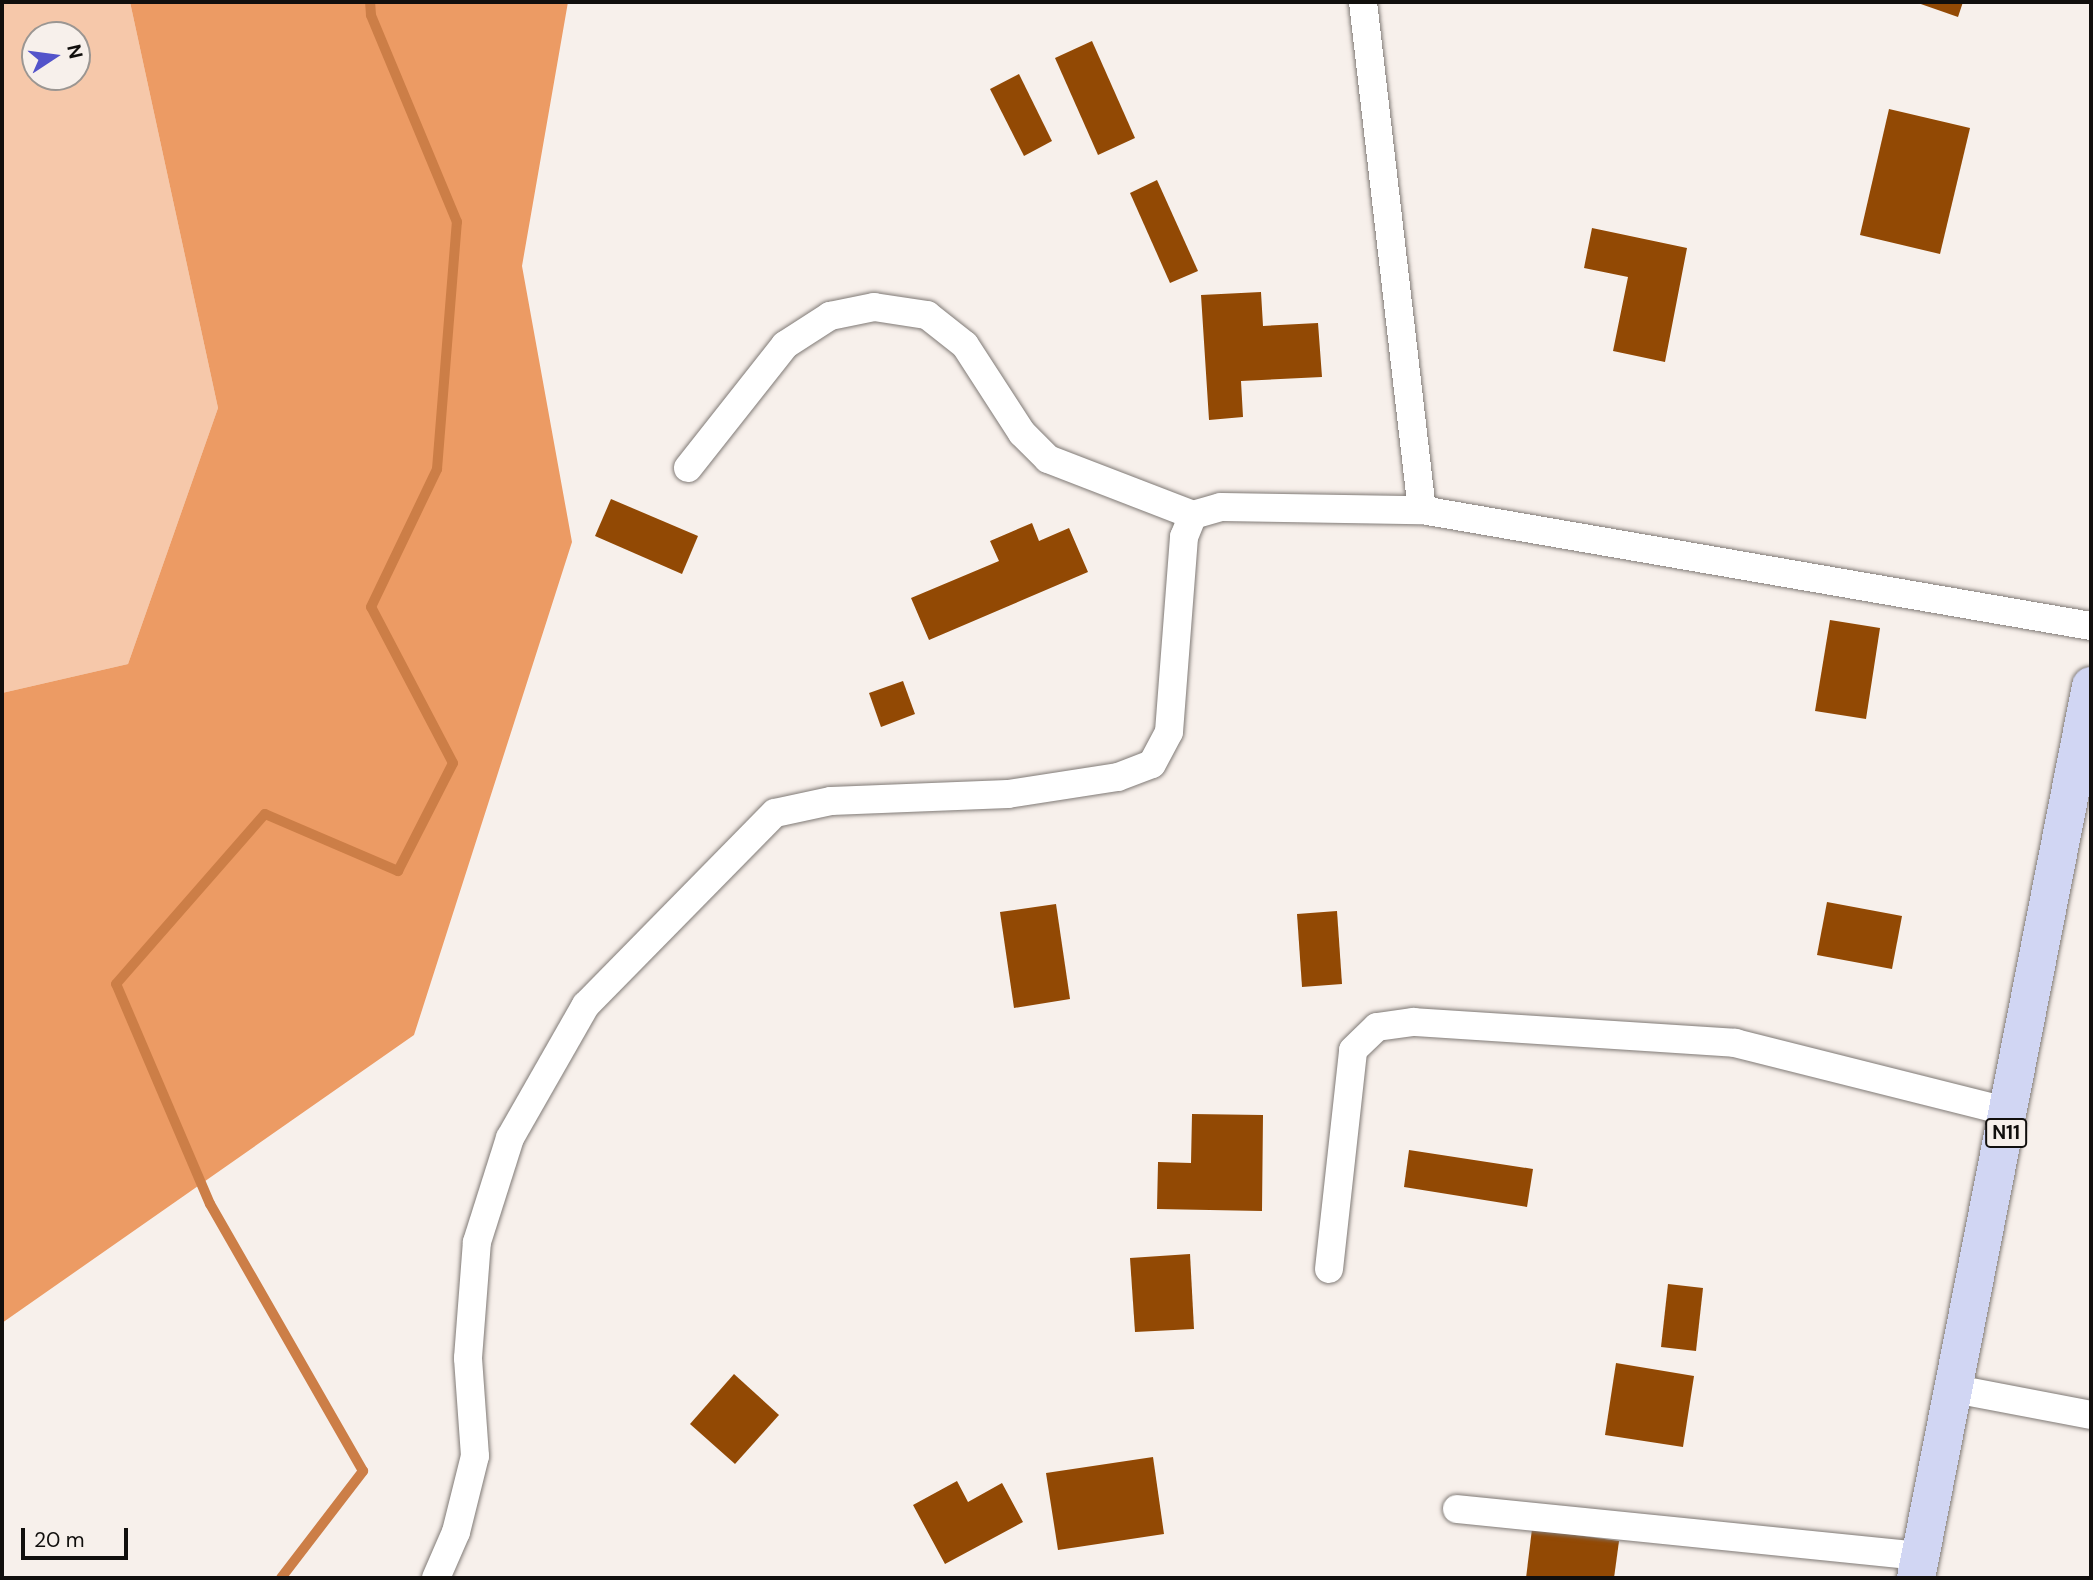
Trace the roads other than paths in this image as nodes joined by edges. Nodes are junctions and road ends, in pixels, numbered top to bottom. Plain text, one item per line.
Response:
1 (1363, 2) edge
2 (688, 468) dead end
3 (1422, 510) junction
4 (1193, 514) junction
5 (2091, 626) edge
6 (2091, 692) edge
7 (2010, 1112) junction
8 (1329, 1269) dead end
9 (1955, 1389) junction
10 (2091, 1415) edge
11 (1457, 1508) dead end
12 (1918, 1567) edge
13 (436, 1578) edge

1 - 3 street
2 - 4 street
3 - 4 street
3 - 5 street
4 - 13 street
6 - 7 highway, N11
7 - 8 street
7 - 9 highway, N11
9 - 10 street
9 - 12 highway, N11
11 - 12 street

